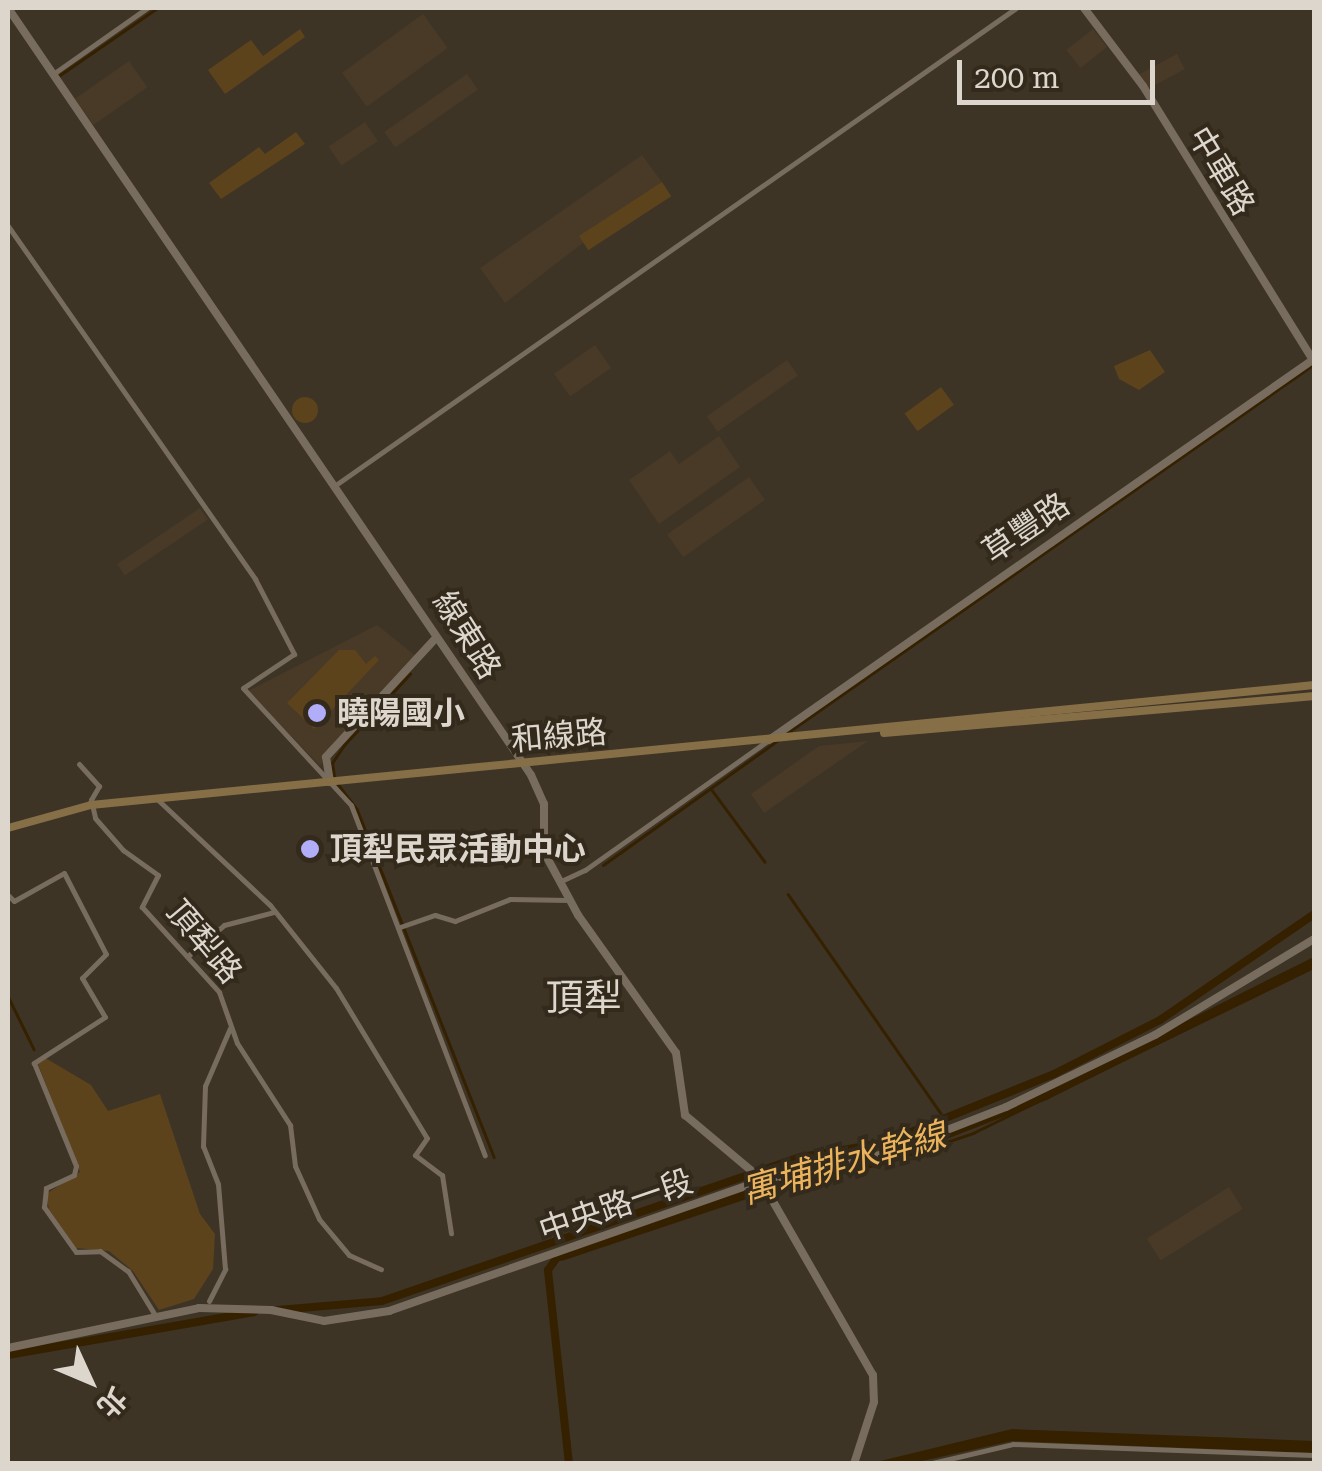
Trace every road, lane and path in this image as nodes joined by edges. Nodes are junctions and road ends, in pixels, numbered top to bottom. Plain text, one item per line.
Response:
1 (8, 8) edge
2 (147, 8) edge
3 (1016, 8) edge
4 (1084, 8) edge
5 (53, 74) junction
6 (8, 226) edge
7 (1314, 360) edge
8 (338, 484) junction
9 (436, 638) junction
10 (1311, 686) edge
11 (1311, 696) edge
12 (880, 732) junction
13 (768, 741) junction
14 (79, 764) dead end
15 (524, 765) junction
16 (330, 782) junction
17 (157, 800) junction
18 (91, 805) junction
19 (8, 828) edge
20 (559, 882) junction
21 (8, 895) edge
22 (570, 900) junction
23 (274, 912) junction
24 (400, 927) junction
25 (1314, 939) edge
26 (189, 955) junction
27 (230, 1025) junction
28 (486, 1155) dead end
29 (761, 1182) junction
30 (451, 1233) dead end
31 (381, 1269) dead end
32 (209, 1301) dead end
33 (155, 1315) junction
34 (8, 1348) edge
35 (1314, 1456) edge
36 (854, 1464) edge
37 (928, 1464) edge

1 - 5 street, 線東路
2 - 5 street
3 - 8 street
4 - 7 street, 中車路
5 - 8 street, 線東路
6 - 16 street
7 - 13 street, 草豐路
8 - 9 street, 線東路
9 - 15 street, 線東路
9 - 16 street
10 - 11 main road
10 - 12 main road, 和線路
11 - 12 main road, 和線路
12 - 13 main road, 和線路
13 - 15 main road, 和線路
13 - 20 street
14 - 18 street
15 - 16 main road, 和線路
15 - 20 street, 線東路
16 - 17 main road, 和線路
16 - 24 street
17 - 18 main road, 和線路
17 - 23 street
18 - 19 main road, 和線路
18 - 26 street, 頂犁路
20 - 22 street, 線東路
21 - 33 street
22 - 24 street
22 - 29 street, 線東路
23 - 26 street
23 - 30 street
24 - 28 street
25 - 29 street, 中央路一段
26 - 27 street, 頂犁路
27 - 31 street, 頂犁路
27 - 32 street
29 - 33 street, 中央路一段
29 - 36 street, 線東路
33 - 34 street
35 - 37 street

